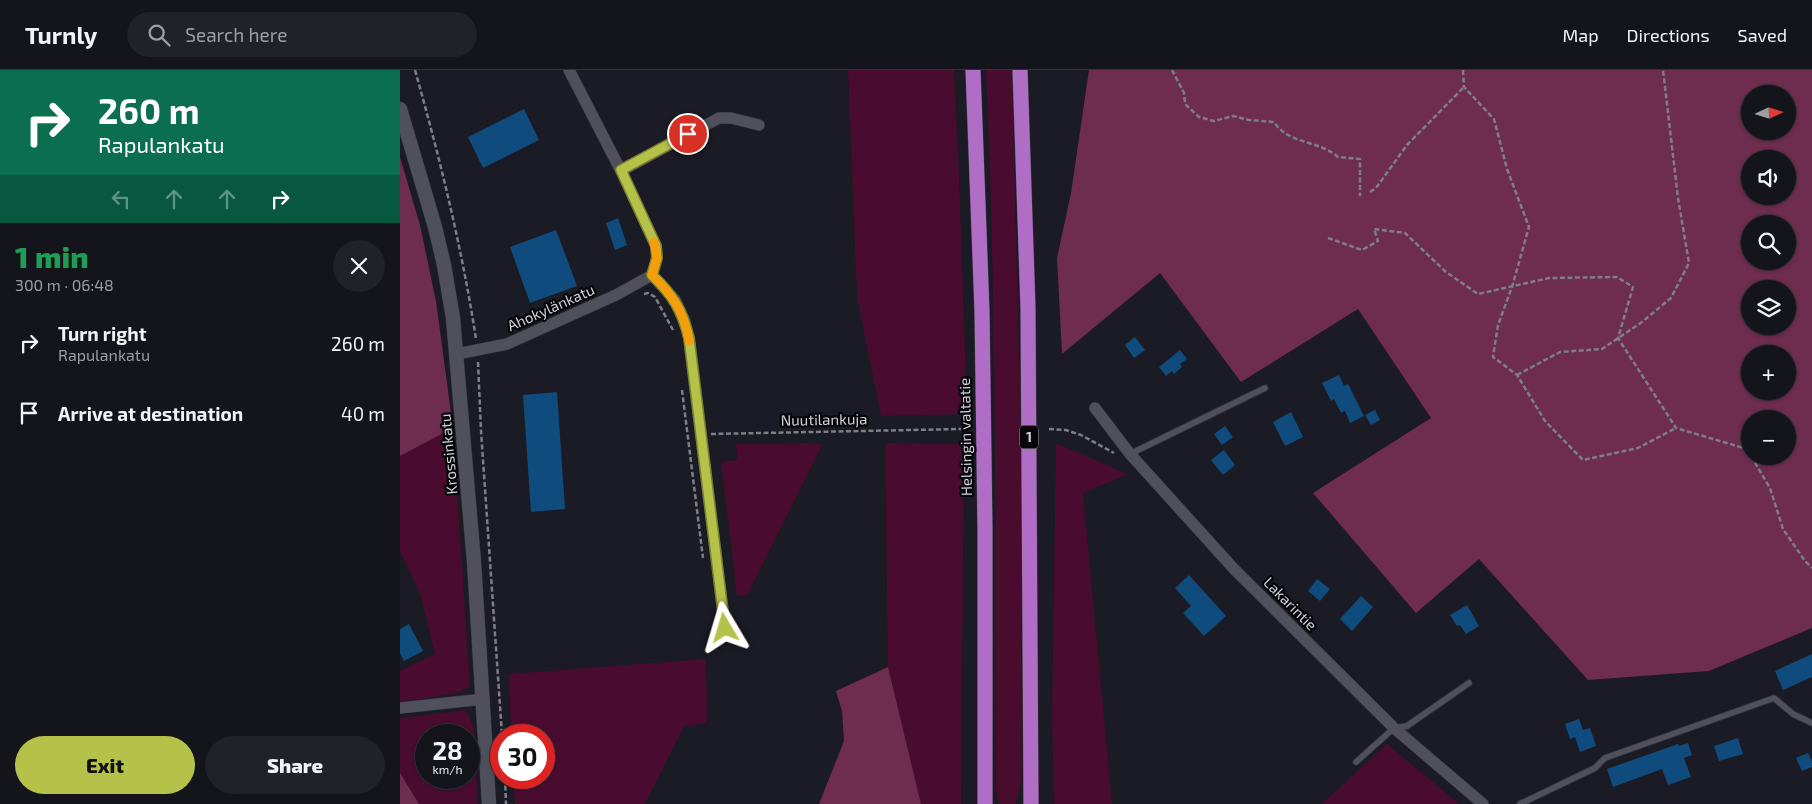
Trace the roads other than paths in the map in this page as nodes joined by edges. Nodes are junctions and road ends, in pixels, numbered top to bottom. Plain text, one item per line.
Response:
1 (569, 70) edge
2 (973, 70) edge
3 (1020, 70) edge
4 (400, 109) edge
5 (759, 125) dead end
6 (621, 170) junction
7 (652, 275) junction
8 (457, 354) junction
9 (1265, 388) dead end
10 (1095, 408) dead end
11 (1130, 454) junction
12 (725, 628) dead end
13 (1469, 683) dead end
14 (484, 698) junction
15 (400, 708) edge
16 (1812, 723) edge
17 (1394, 728) junction
18 (1356, 762) dead end
19 (490, 804) edge
20 (985, 804) edge
21 (1031, 804) edge
22 (1483, 804) edge
23 (1520, 804) edge

1 - 6 street
2 - 20 highway, Helsingin valtatie
3 - 21 highway, 1
4 - 8 street, Krossinkatu
5 - 6 street
6 - 7 street
7 - 8 street, Ahokylänkatu
7 - 12 street
8 - 14 street, Krossinkatu
9 - 11 lane
10 - 11 street, Lakarintie
11 - 17 street, Lakarintie
13 - 17 lane
14 - 15 street
14 - 19 street, Krossinkatu
16 - 23 lane
17 - 18 lane
17 - 22 street, Lakarintie

